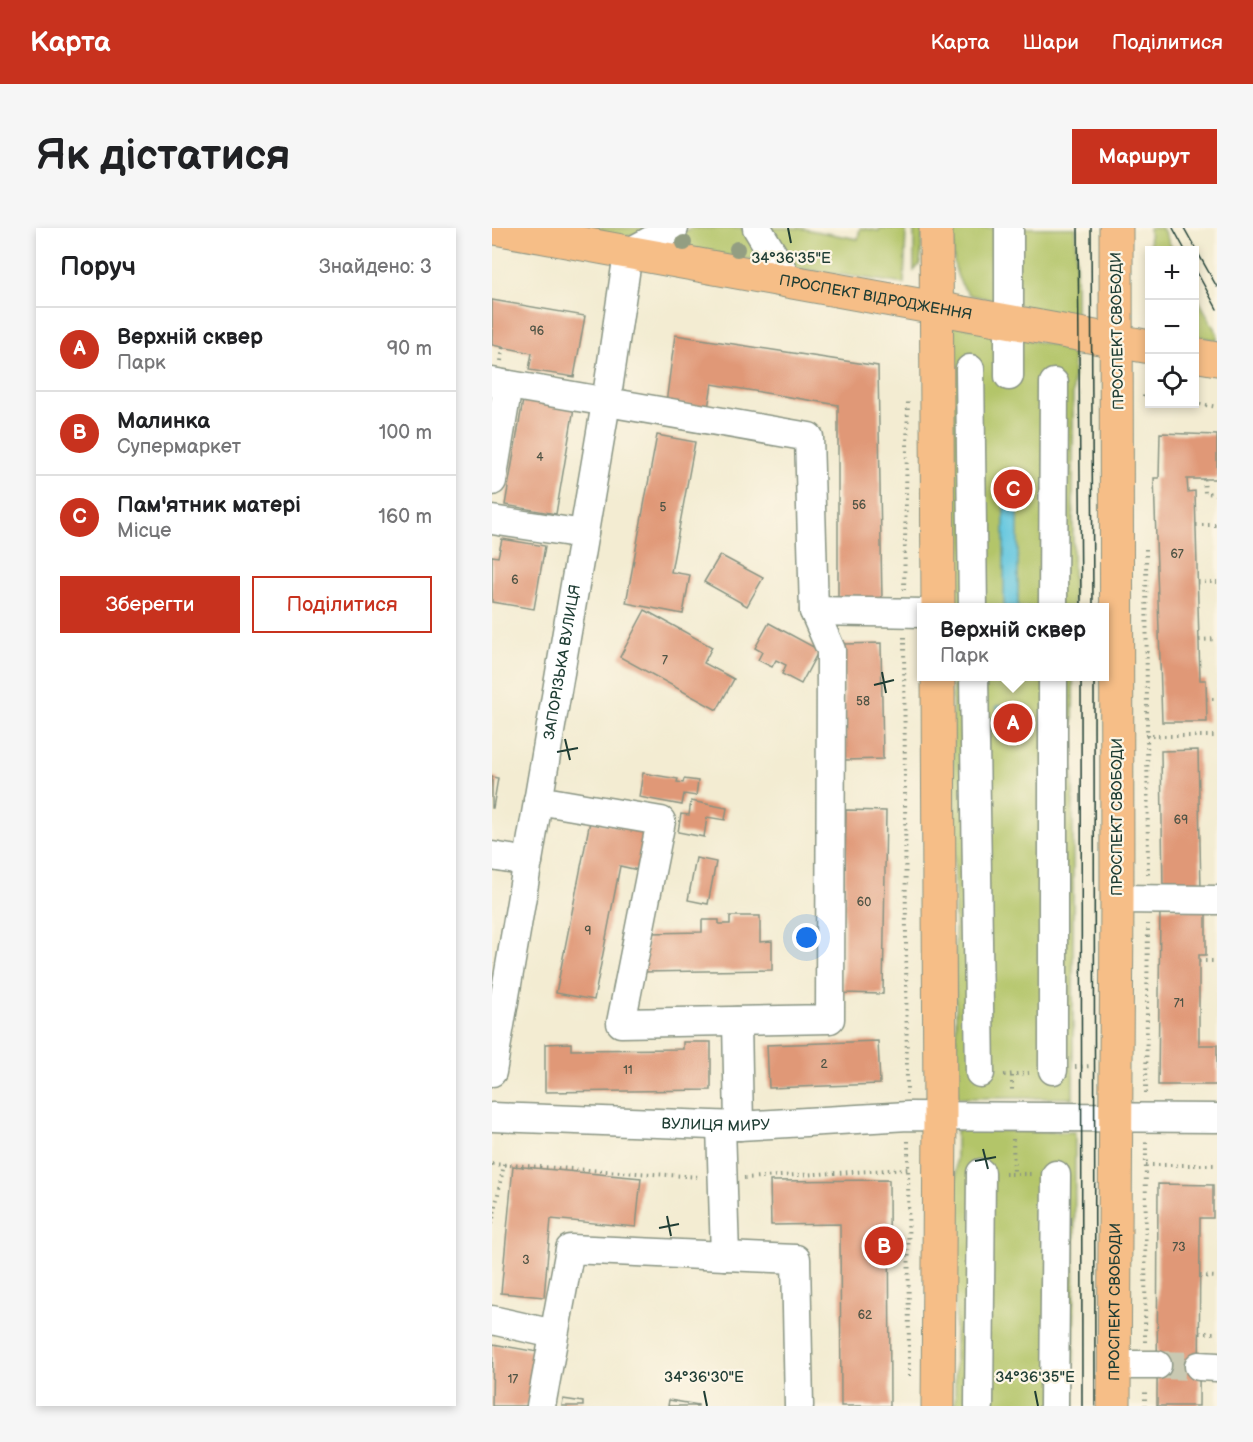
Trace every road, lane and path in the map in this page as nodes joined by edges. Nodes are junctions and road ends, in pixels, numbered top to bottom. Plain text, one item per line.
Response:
1 (495, 228) edge
2 (674, 228) edge
3 (757, 228) edge
4 (936, 228) edge
5 (1010, 228) edge
6 (1116, 228) edge
7 (627, 254) junction
8 (789, 281) junction
9 (936, 307) junction
10 (1010, 321) junction
11 (1117, 341) junction
12 (1145, 346) edge
13 (1199, 356) edge
14 (1217, 359) edge
15 (970, 369) dead end
16 (1010, 376) dead end
17 (1054, 383) dead end
18 (500, 384) edge
19 (908, 394) dead end
20 (1145, 395) edge
21 (606, 403) junction
22 (1199, 404) edge
23 (1144, 406) dead end
24 (1217, 407) edge
25 (1204, 479) dead end
26 (492, 481) edge
27 (1217, 494) edge
28 (492, 520) edge
29 (1196, 525) dead end
30 (1217, 525) edge
31 (584, 534) junction
32 (1146, 548) dead end
33 (1198, 582) dead end
34 (1217, 582) edge
35 (938, 603) edge
36 (973, 603) edge
37 (1053, 603) edge
38 (814, 611) junction
39 (913, 613) edge
40 (1217, 639) edge
41 (1199, 640) dead end
42 (938, 681) edge
43 (974, 681) edge
44 (1053, 681) edge
45 (1206, 699) dead end
46 (1217, 699) edge
47 (1133, 736) junction
48 (1217, 736) edge
49 (538, 800) junction
50 (492, 856) edge
51 (528, 862) junction
52 (1133, 899) junction
53 (1217, 900) edge
54 (1199, 961) dead end
55 (1217, 961) edge
56 (737, 1021) junction
57 (1053, 1070) dead end
58 (492, 1072) edge
59 (980, 1073) dead end
60 (908, 1116) junction
61 (940, 1116) junction
62 (492, 1117) edge
63 (1131, 1117) junction
64 (1217, 1118) edge
65 (730, 1126) junction
66 (492, 1164) edge
67 (504, 1164) junction
68 (1146, 1165) junction
69 (1217, 1165) edge
70 (907, 1169) junction
71 (940, 1172) junction
72 (981, 1173) joint
73 (1056, 1175) joint
74 (723, 1179) junction
75 (1130, 1182) junction
76 (492, 1224) edge
77 (725, 1256) junction
78 (1200, 1276) dead end
79 (1217, 1277) edge
80 (492, 1320) edge
81 (1200, 1333) dead end
82 (554, 1334) junction
83 (1217, 1334) edge
84 (1139, 1365) junction
85 (909, 1382) dead end
86 (541, 1406) edge
87 (799, 1406) edge
88 (938, 1406) edge
89 (980, 1406) edge
90 (1054, 1406) edge
91 (1114, 1406) edge
92 (1145, 1406) edge

1 - 7 main road, ПРОСПЕКТ ВІДРОДЖЕННЯ
2 - 7 street
3 - 8 street
4 - 9 main road
5 - 10 street
6 - 11 main road, ПРОСПЕКТ СВОБОДИ
7 - 8 main road, ПРОСПЕКТ ВІДРОДЖЕННЯ
7 - 21 street, ЗАПОРІЗЬКА ВУЛИЦЯ
8 - 9 main road, ПРОСПЕКТ ВІДРОДЖЕННЯ
9 - 10 main road, ПРОСПЕКТ ВІДРОДЖЕННЯ
9 - 35 main road
10 - 11 main road, ПРОСПЕКТ ВІДРОДЖЕННЯ
10 - 16 street
11 - 12 main road, ПРОСПЕКТ ВІДРОДЖЕННЯ
11 - 47 main road, ПРОСПЕКТ СВОБОДИ
13 - 14 main road
15 - 36 street
17 - 37 street
18 - 21 street
18 - 26 street
19 - 39 path
20 - 23 path
21 - 31 street, ЗАПОРІЗЬКА ВУЛИЦЯ
21 - 38 street
22 - 24 path
25 - 27 path
28 - 31 street
29 - 30 path
31 - 49 street, ЗАПОРІЗЬКА ВУЛИЦЯ
32 - 47 path
33 - 34 path
38 - 39 street
38 - 56 street
39 - 60 path
40 - 41 path
42 - 61 main road
43 - 59 street
44 - 57 street
45 - 46 path
47 - 48 path
47 - 52 main road, ПРОСПЕКТ СВОБОДИ
47 - 52 path
49 - 51 street, ЗАПОРІЗЬКА ВУЛИЦЯ
49 - 56 street
50 - 51 street
51 - 58 street, ЗАПОРІЗЬКА ВУЛИЦЯ
52 - 53 street
52 - 63 main road, ПРОСПЕКТ СВОБОДИ
52 - 63 path
54 - 55 path
56 - 65 street
60 - 61 street, ВУЛИЦЯ МИРУ
60 - 65 street, ВУЛИЦЯ МИРУ
60 - 70 path
61 - 63 street, ВУЛИЦЯ МИРУ
61 - 71 main road
62 - 65 street, ВУЛИЦЯ МИРУ
63 - 64 street, ВУЛИЦЯ МИРУ
63 - 68 path
63 - 75 main road, ПРОСПЕКТ СВОБОДИ
65 - 74 street
66 - 67 path
67 - 74 path
67 - 76 path
68 - 69 path
68 - 75 path
70 - 71 path
70 - 74 path
70 - 85 path
71 - 88 main road
72 - 73 path
72 - 89 street
73 - 90 street
74 - 77 street
75 - 84 main road, ПРОСПЕКТ СВОБОДИ
75 - 84 path
77 - 82 street
77 - 87 street
78 - 79 path
80 - 82 street
81 - 83 path
82 - 86 street
84 - 91 main road, ПРОСПЕКТ СВОБОДИ
84 - 92 path

